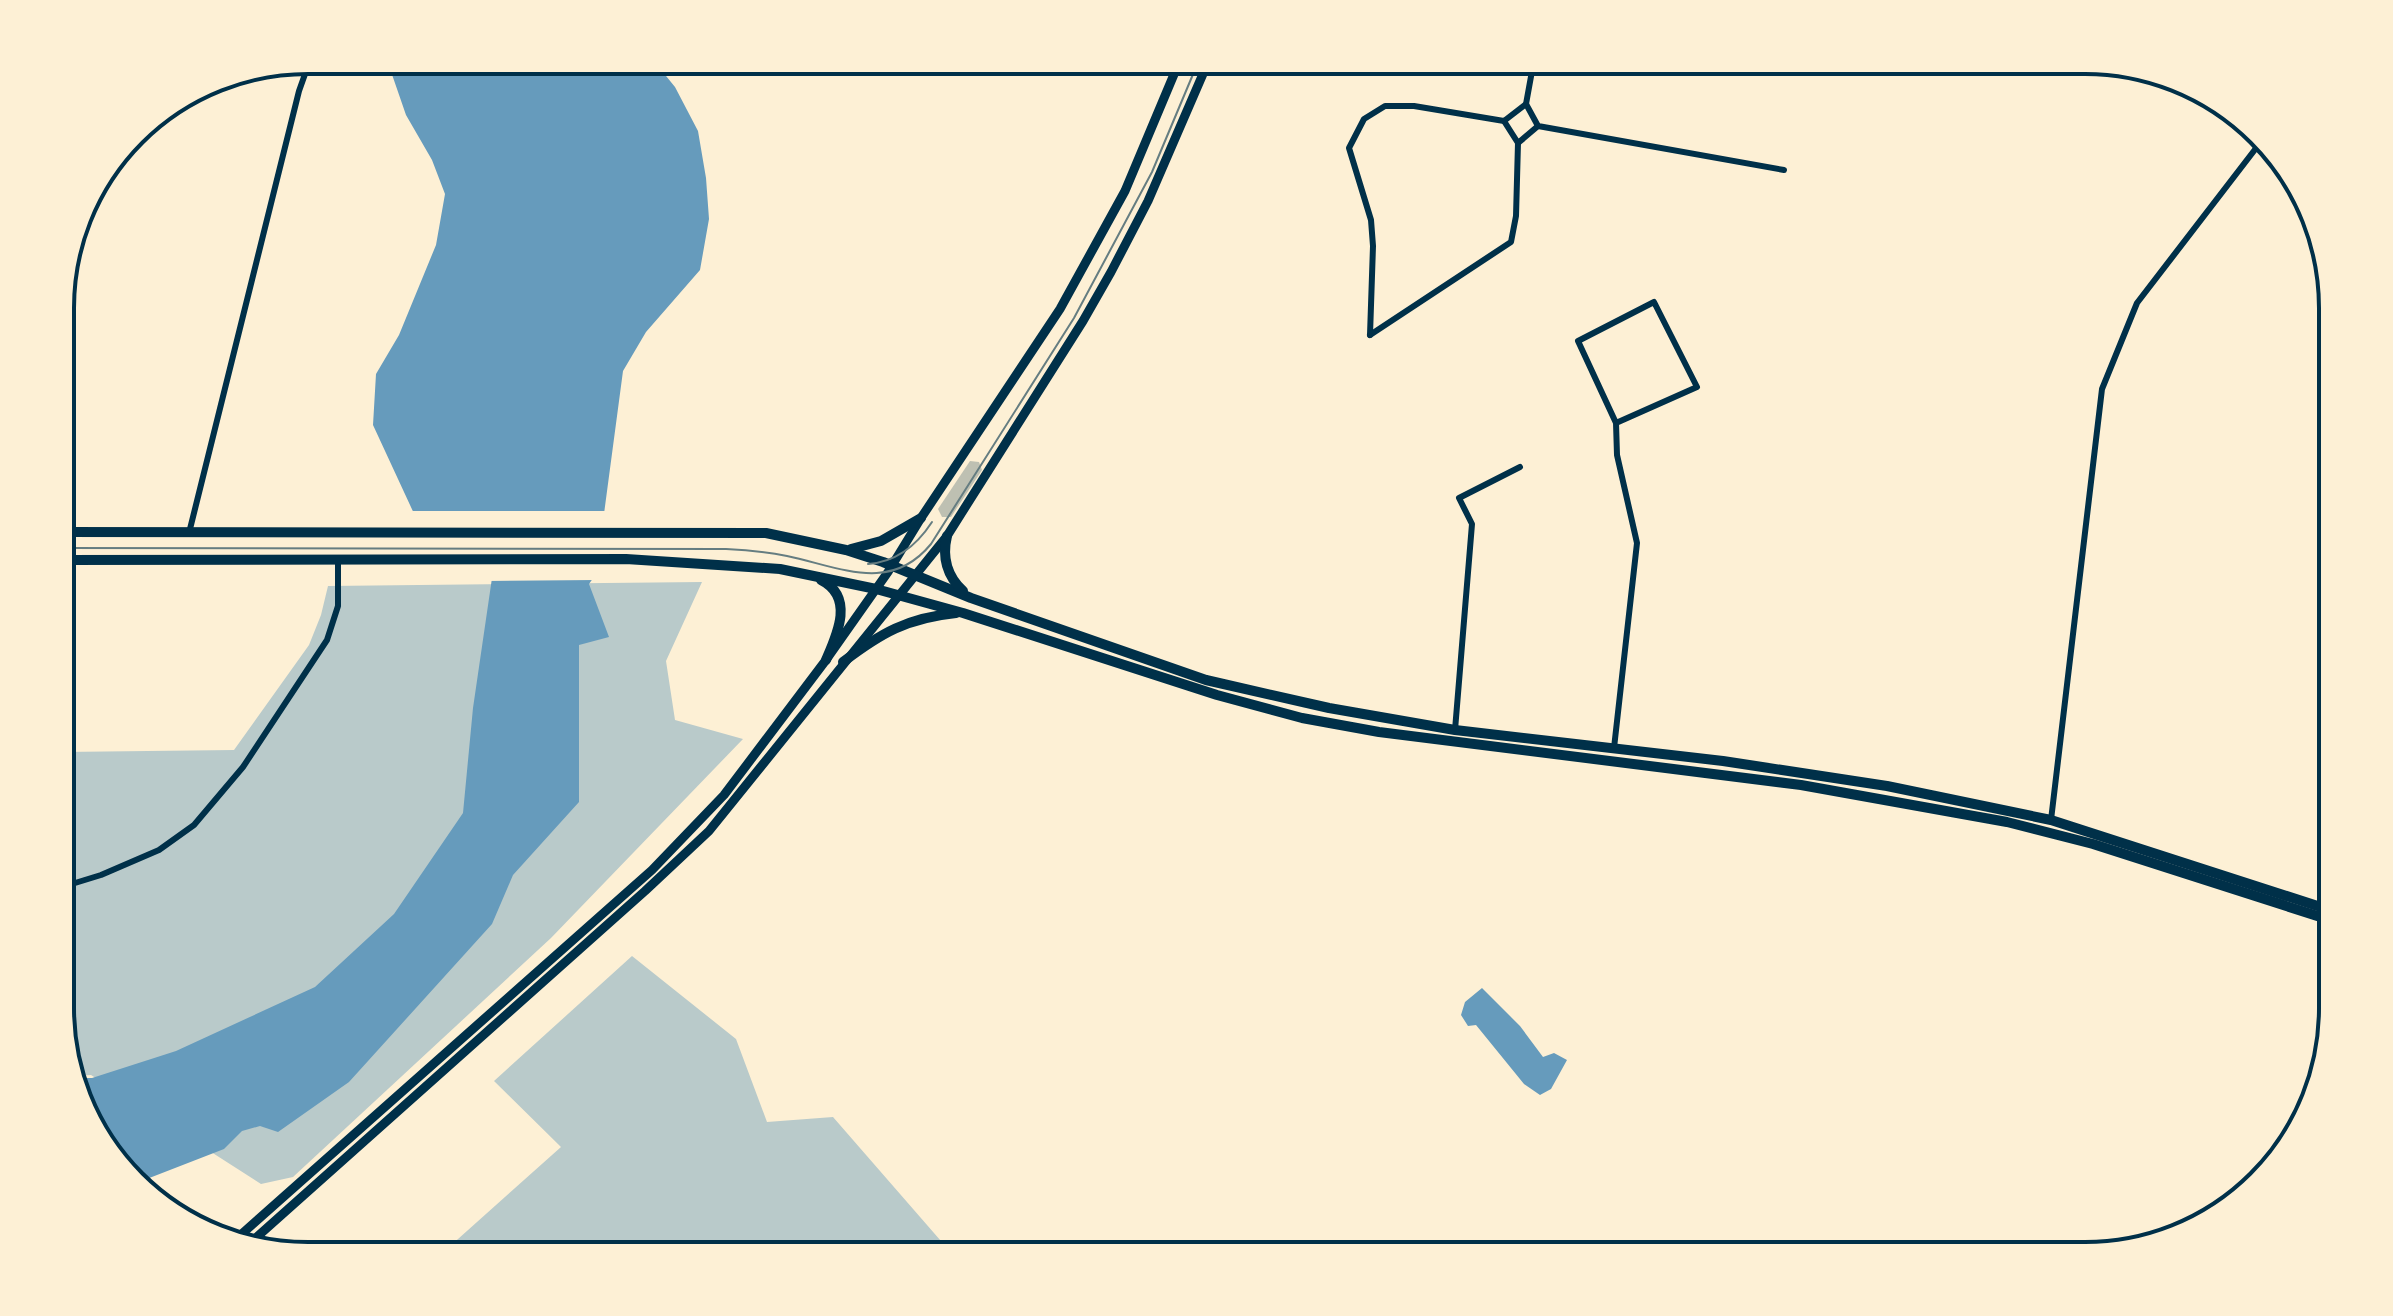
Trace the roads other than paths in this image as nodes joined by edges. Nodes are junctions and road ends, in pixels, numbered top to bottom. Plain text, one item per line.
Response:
1 (305, 74) edge
2 (1174, 74) edge
3 (1203, 74) edge
4 (1531, 74) edge
5 (1526, 104) junction
6 (1504, 121) junction
7 (1538, 126) junction
8 (1518, 143) junction
9 (2256, 149) edge
10 (1784, 170) dead end
11 (1616, 423) junction
12 (1520, 467) dead end
13 (921, 518) junction
14 (75, 532) edge
15 (189, 533) junction
16 (947, 536) junction
17 (846, 550) junction
18 (338, 559) junction
19 (75, 560) edge
20 (892, 565) junction
21 (808, 574) junction
22 (917, 575) junction
23 (876, 589) junction
24 (900, 595) junction
25 (971, 598) junction
26 (963, 613) junction
27 (826, 660) junction
28 (843, 662) junction
29 (1455, 730) junction
30 (1614, 748) junction
31 (2051, 820) junction
32 (74, 883) edge
33 (2319, 906) edge
34 (2319, 917) edge
35 (243, 1233) edge
36 (257, 1237) edge

1 - 15 street
2 - 13 main road
3 - 16 main road
4 - 5 street
5 - 6 street
5 - 7 street
6 - 8 street
6 - 8 street
7 - 8 street
7 - 10 street
9 - 31 street
11 - 11 street
11 - 30 street
12 - 29 street
13 - 17 main road
13 - 20 main road
14 - 15 main road
15 - 17 main road
16 - 22 main road
16 - 25 main road
17 - 20 main road
18 - 19 main road
18 - 21 main road
18 - 32 street
20 - 22 main road
20 - 23 main road
21 - 23 main road
21 - 27 main road
22 - 24 main road
22 - 25 main road
23 - 24 main road
23 - 27 main road
24 - 26 main road
24 - 28 main road
25 - 29 main road
26 - 28 main road
26 - 34 main road
27 - 35 main road
28 - 36 main road
29 - 30 main road
30 - 31 main road
31 - 33 main road

